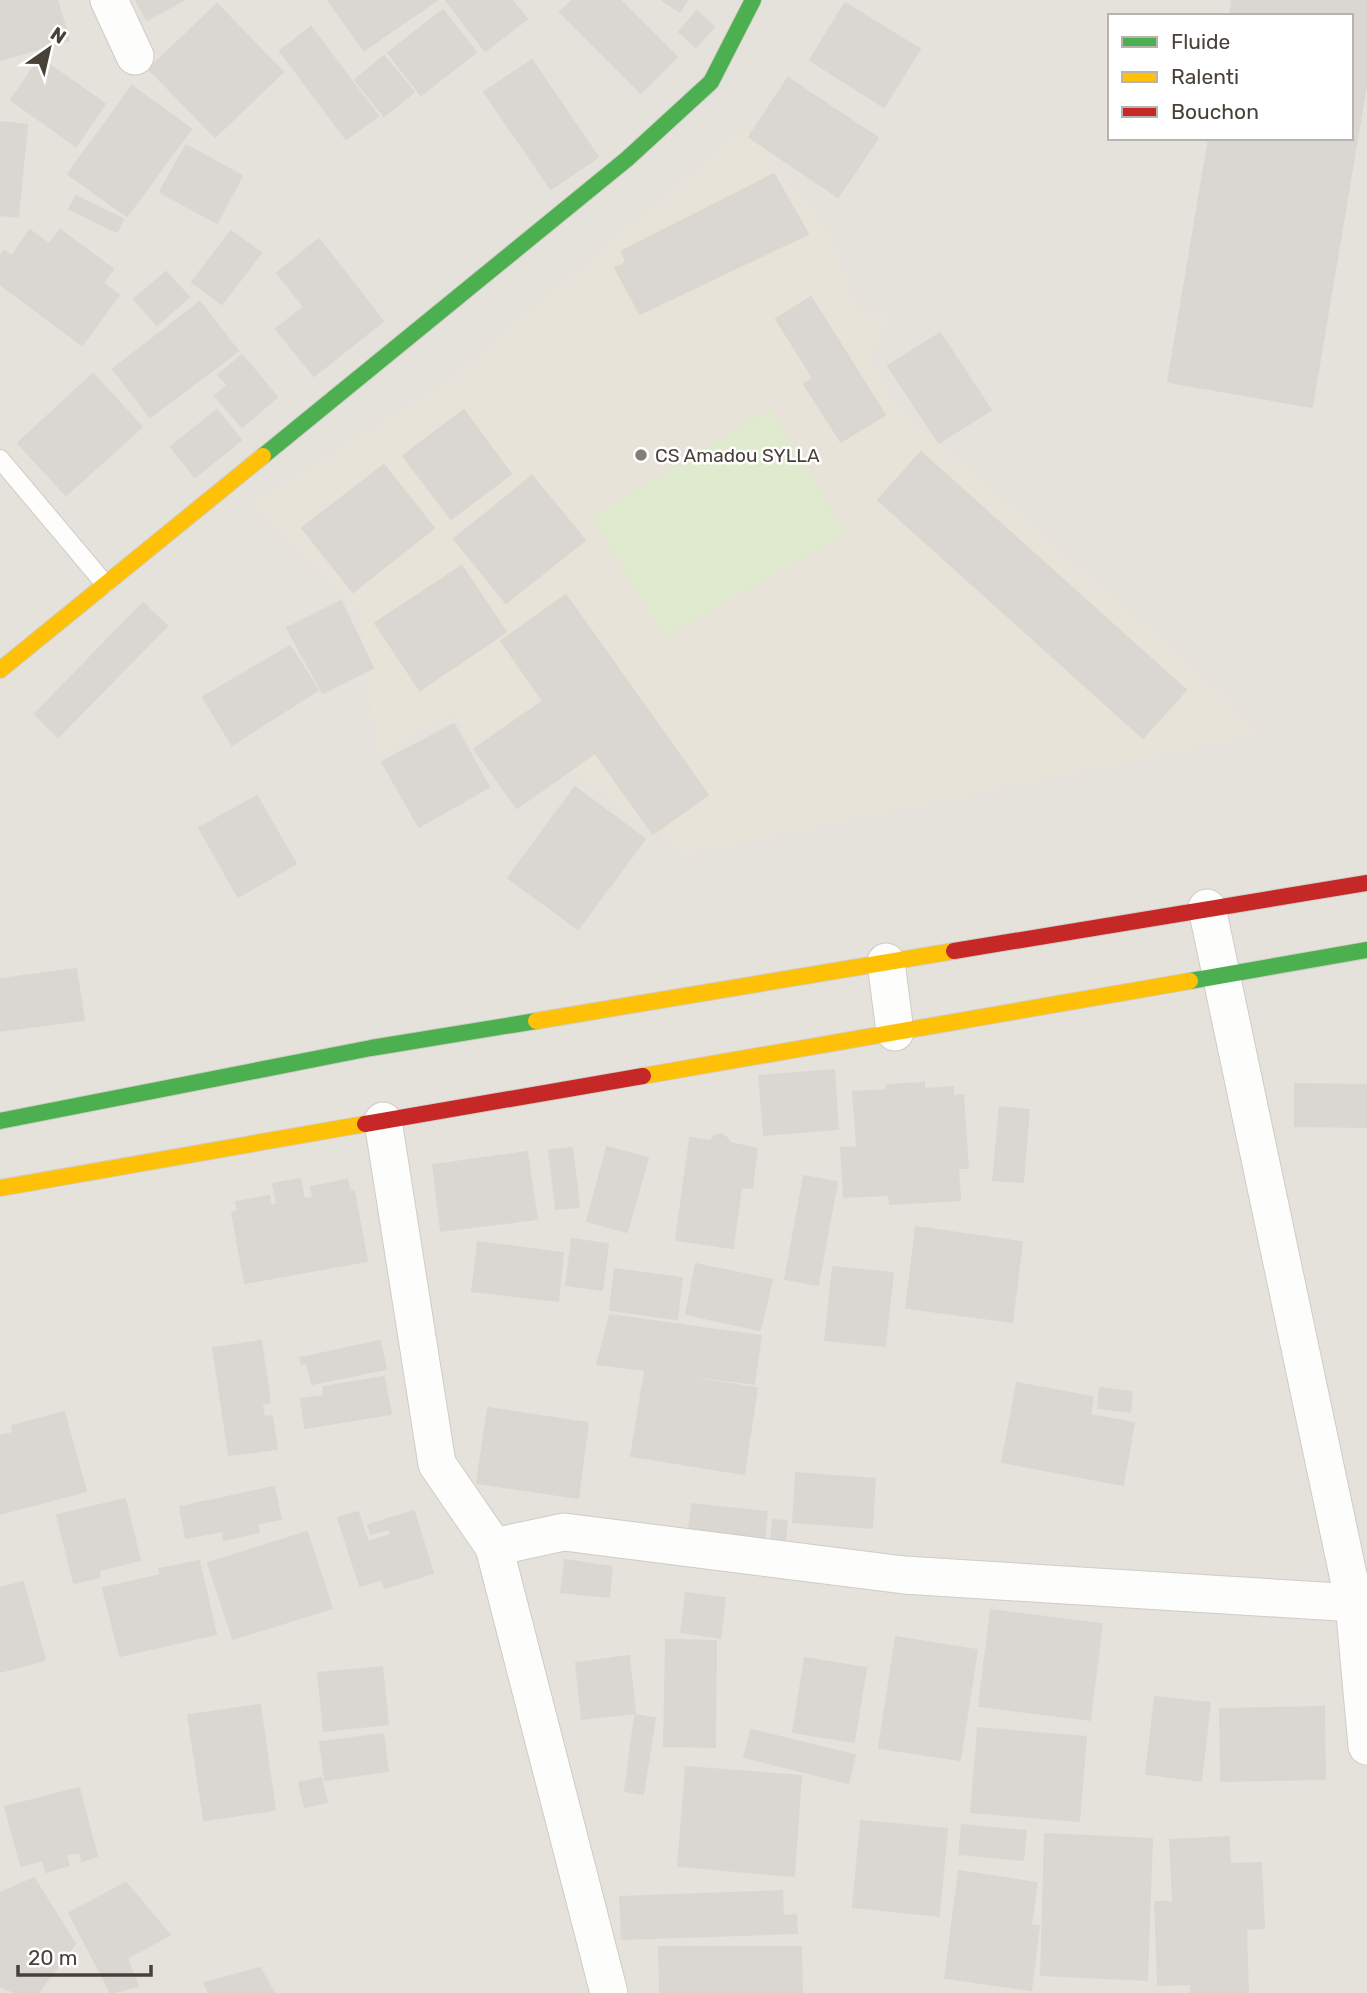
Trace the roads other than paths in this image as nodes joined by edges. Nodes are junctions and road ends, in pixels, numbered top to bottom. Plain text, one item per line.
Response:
1 (109, 0) edge
2 (753, 0) edge
3 (135, 56) dead end
4 (0, 459) edge
5 (105, 584) junction
6 (0, 670) edge
7 (1367, 883) edge
8 (1207, 908) junction
9 (1367, 950) edge
10 (886, 962) junction
11 (1222, 975) junction
12 (895, 1032) junction
13 (0, 1121) edge
14 (383, 1121) junction
15 (0, 1188) edge
16 (494, 1547) junction
17 (1354, 1603) junction
18 (1367, 1746) edge
19 (609, 1993) edge

1 - 3 street
2 - 5 street
4 - 5 lane
5 - 6 street
7 - 8 street
8 - 10 street
8 - 11 street
9 - 11 street
10 - 12 street
10 - 13 street
11 - 12 street
11 - 17 street
12 - 14 street
14 - 15 street
14 - 16 street
16 - 17 street
16 - 19 street
17 - 18 street

